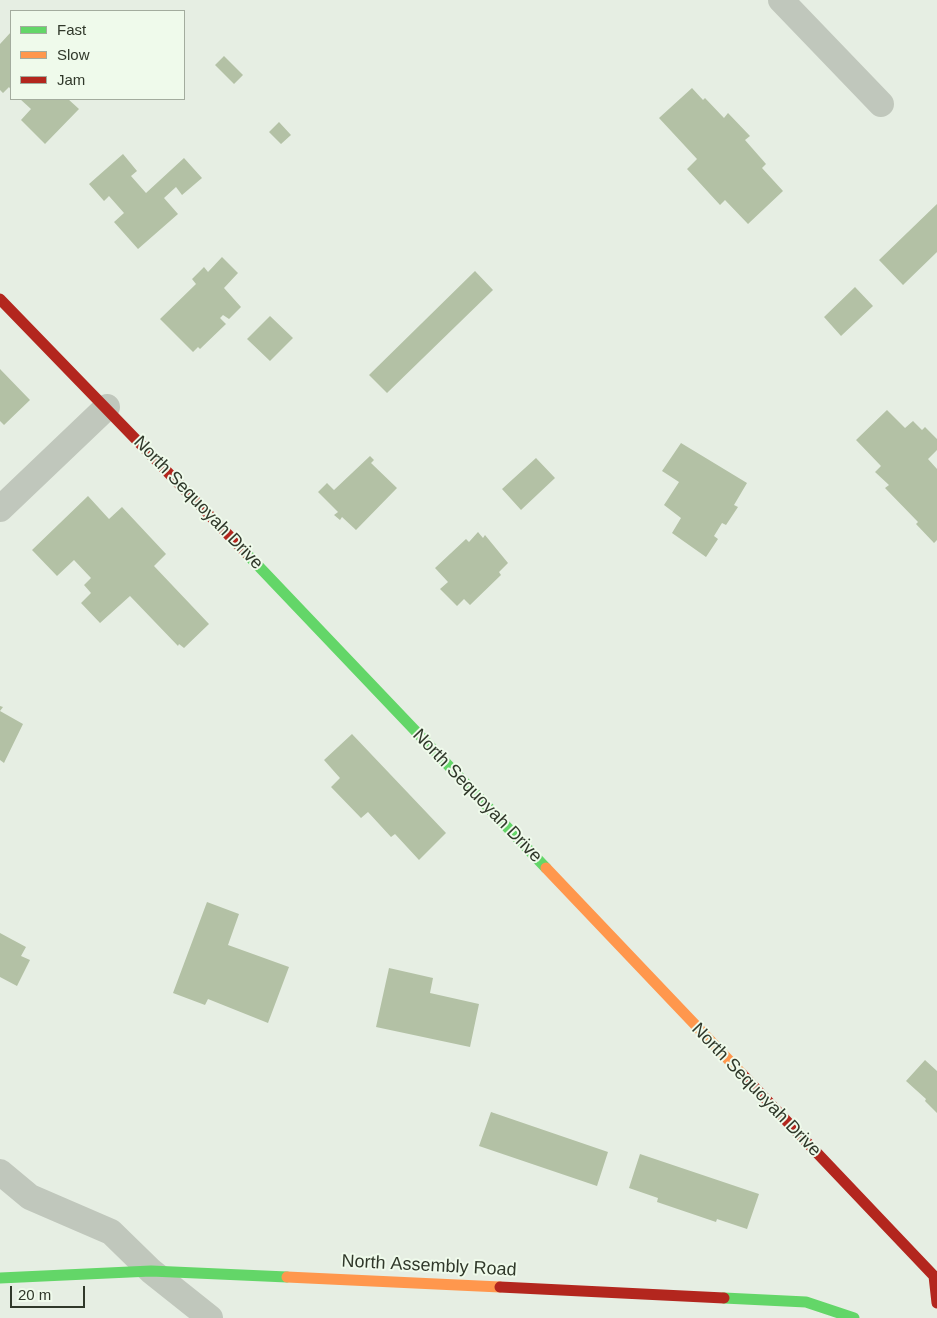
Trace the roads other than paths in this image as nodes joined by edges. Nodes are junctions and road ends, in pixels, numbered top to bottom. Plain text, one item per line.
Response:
1 (781, 0) edge
2 (880, 104) dead end
3 (0, 300) edge
4 (107, 407) junction
5 (0, 509) edge
6 (0, 1172) edge
7 (151, 1271) junction
8 (0, 1278) edge
9 (937, 1303) edge
10 (210, 1318) edge
11 (854, 1318) edge

1 - 2 street
3 - 4 street, North Sequoyah Drive
4 - 5 street
4 - 9 street, North Sequoyah Drive
6 - 7 street
7 - 8 street, North Assembly Road
7 - 10 street
7 - 11 street, North Assembly Road

